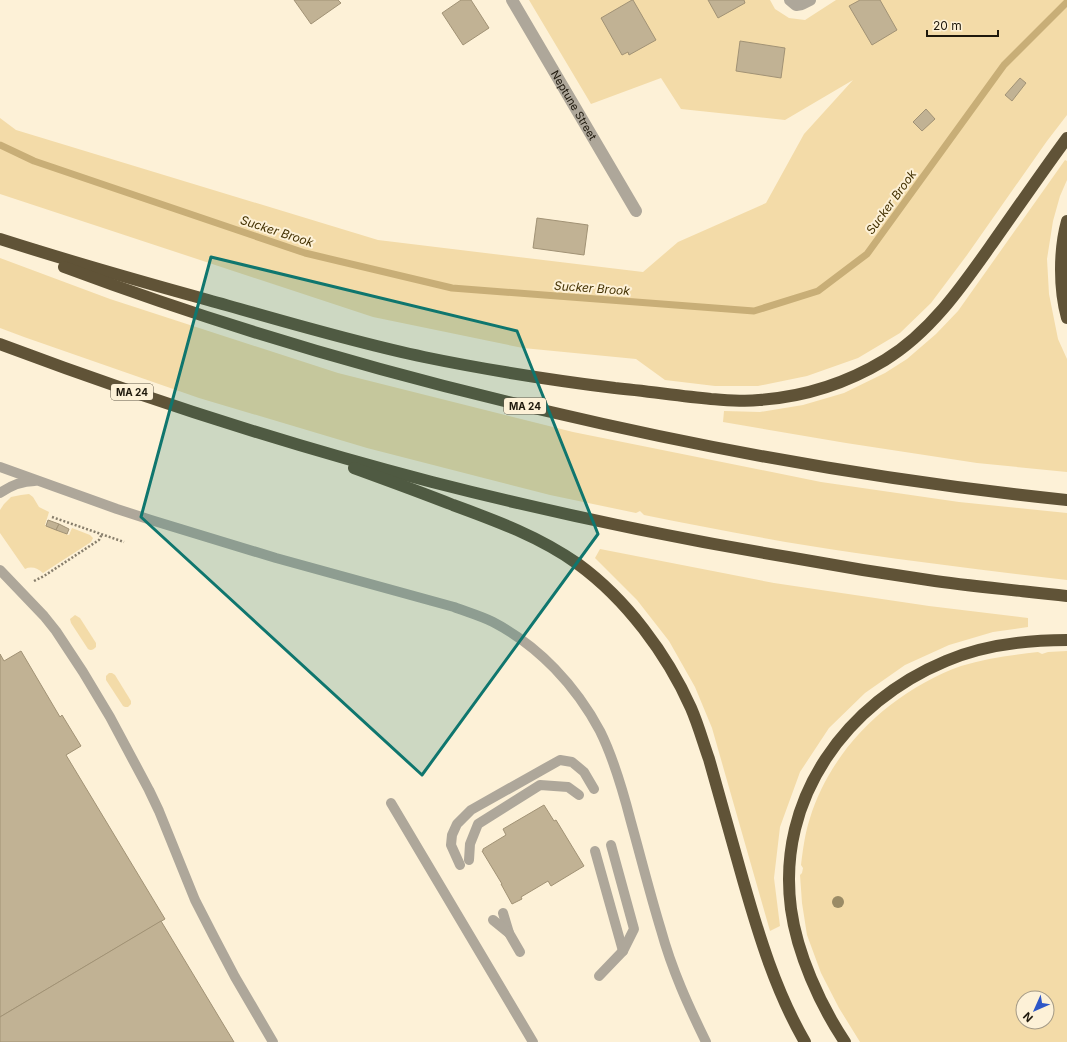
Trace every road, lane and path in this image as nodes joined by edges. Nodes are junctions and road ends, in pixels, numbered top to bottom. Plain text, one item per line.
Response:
1 (512, 0) edge
2 (810, 0) edge
3 (793, 3) edge
4 (1067, 138) edge
5 (636, 211) dead end
6 (1067, 221) edge
7 (0, 239) edge
8 (0, 243) edge
9 (1067, 318) edge
10 (0, 344) edge
11 (265, 434) junction
12 (0, 467) edge
13 (40, 481) junction
14 (0, 494) edge
15 (1067, 500) edge
16 (52, 517) dead end
17 (102, 534) junction
18 (124, 542) dead end
19 (0, 570) edge
20 (33, 581) dead end
21 (1067, 596) edge
22 (1067, 640) edge
23 (594, 789) dead end
24 (579, 795) dead end
25 (391, 803) dead end
26 (611, 845) dead end
27 (595, 851) dead end
28 (503, 913) dead end
29 (493, 920) dead end
30 (509, 933) junction
31 (623, 951) junction
32 (520, 952) dead end
33 (599, 976) dead end
34 (272, 1042) edge
35 (533, 1042) edge
36 (706, 1042) edge
37 (806, 1042) edge
38 (845, 1042) edge

1 - 5 street, Neptune Street
2 - 3 street
4 - 7 highway
6 - 9 highway
8 - 15 highway, MA 24
10 - 11 highway, MA 24
11 - 21 highway, MA 24
11 - 37 highway
12 - 13 lane
13 - 14 lane
13 - 36 lane
16 - 17 path
17 - 18 path
17 - 20 path
19 - 34 lane
22 - 38 highway
23 - 24 lane
25 - 35 lane
26 - 31 lane
27 - 31 lane
28 - 30 lane
29 - 30 lane
30 - 32 lane
31 - 33 lane

